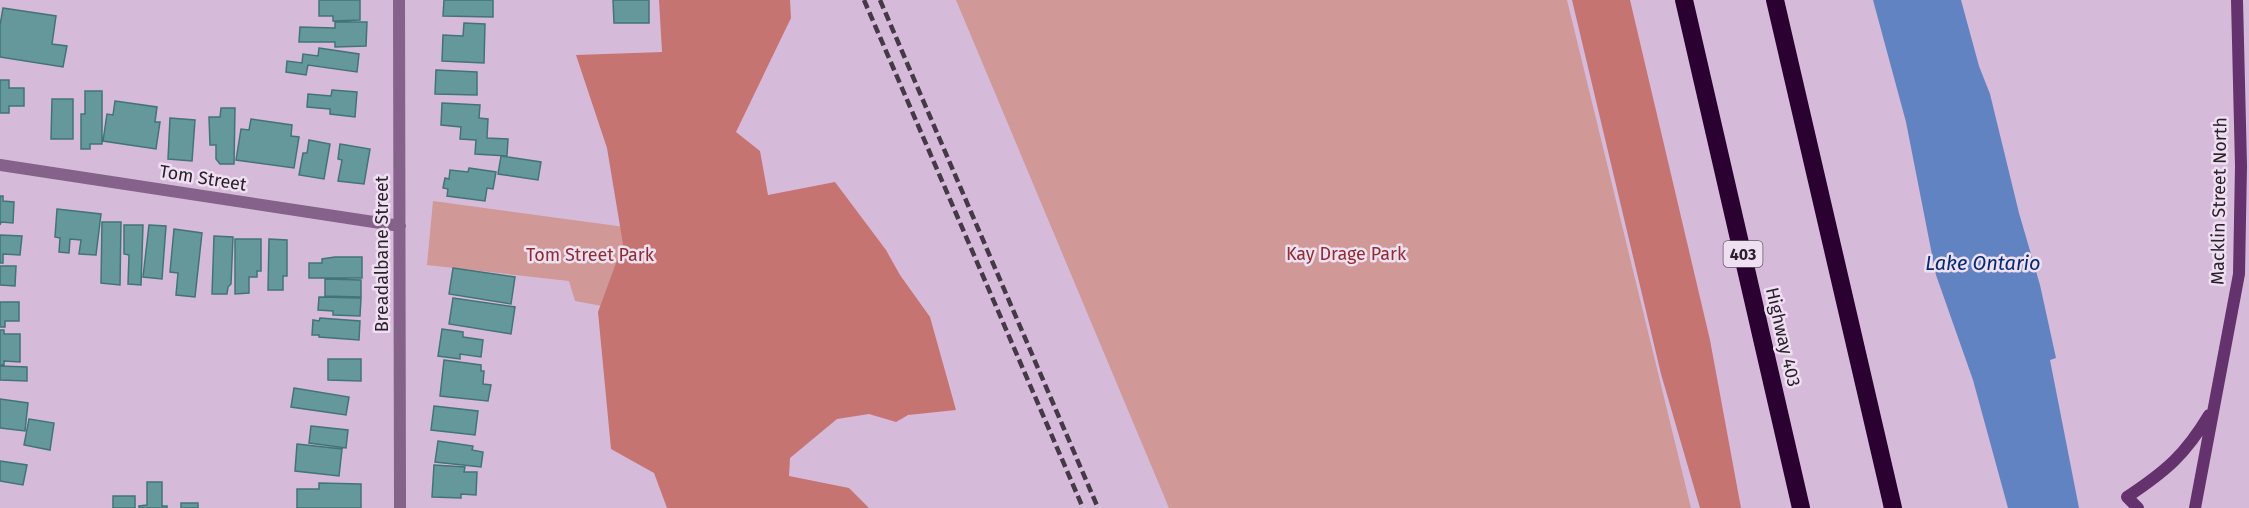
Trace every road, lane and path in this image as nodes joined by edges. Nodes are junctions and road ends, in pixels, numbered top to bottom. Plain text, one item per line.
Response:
1 (399, 0) edge
2 (1684, 0) edge
3 (1775, 0) edge
4 (2237, 0) edge
5 (0, 165) edge
6 (400, 226) junction
7 (2214, 406) junction
8 (400, 508) edge
9 (1802, 508) edge
10 (1893, 508) edge
11 (2138, 508) edge
12 (2195, 508) edge

1 - 6 street, Breadalbane Street
2 - 9 highway, Highway 403 / 403
3 - 10 highway
4 - 7 street, Macklin Street North
5 - 6 street, Tom Street
6 - 8 street, Breadalbane Street
7 - 11 street
7 - 12 street, Macklin Street North

